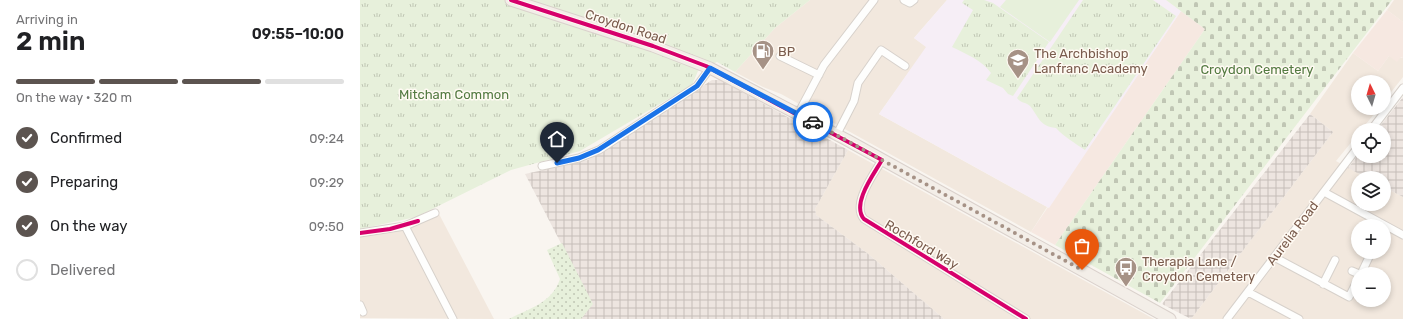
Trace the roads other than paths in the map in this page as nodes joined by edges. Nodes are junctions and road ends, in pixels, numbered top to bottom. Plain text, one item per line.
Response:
1 (511, 0) edge
2 (874, 0) edge
3 (904, 0) edge
4 (914, 0) edge
5 (780, 56) dead end
6 (905, 66) dead end
7 (710, 68) junction
8 (818, 75) junction
9 (1403, 88) edge
10 (798, 114) junction
11 (1376, 123) edge
12 (837, 134) junction
13 (1351, 156) edge
14 (882, 160) junction
15 (542, 166) dead end
16 (1324, 192) junction
17 (435, 213) dead end
18 (404, 226) junction
19 (360, 233) edge
20 (1403, 235) edge
21 (1274, 257) junction
22 (1335, 260) dead end
23 (1323, 284) junction
24 (1248, 292) junction
25 (1351, 293) edge
26 (453, 319) edge
27 (1026, 319) edge
28 (1170, 319) edge
29 (1227, 319) edge
30 (1299, 319) edge

1 - 7 main road, Croydon Road
2 - 8 street
3 - 4 street
5 - 8 street
6 - 12 street
7 - 10 main road, Croydon Road
7 - 15 street
8 - 10 street
9 - 11 street
10 - 12 main road, Croydon Road
12 - 14 main road, Croydon Road
13 - 16 street, Aurelia Road
14 - 27 street, Rochford Way
14 - 28 main road, Croydon Road
16 - 20 street
16 - 21 street, Aurelia Road
17 - 18 street
18 - 19 street
18 - 26 street
21 - 23 street
21 - 24 street, Aurelia Road
22 - 23 street
23 - 25 street
24 - 29 street, Aurelia Road
24 - 30 street

